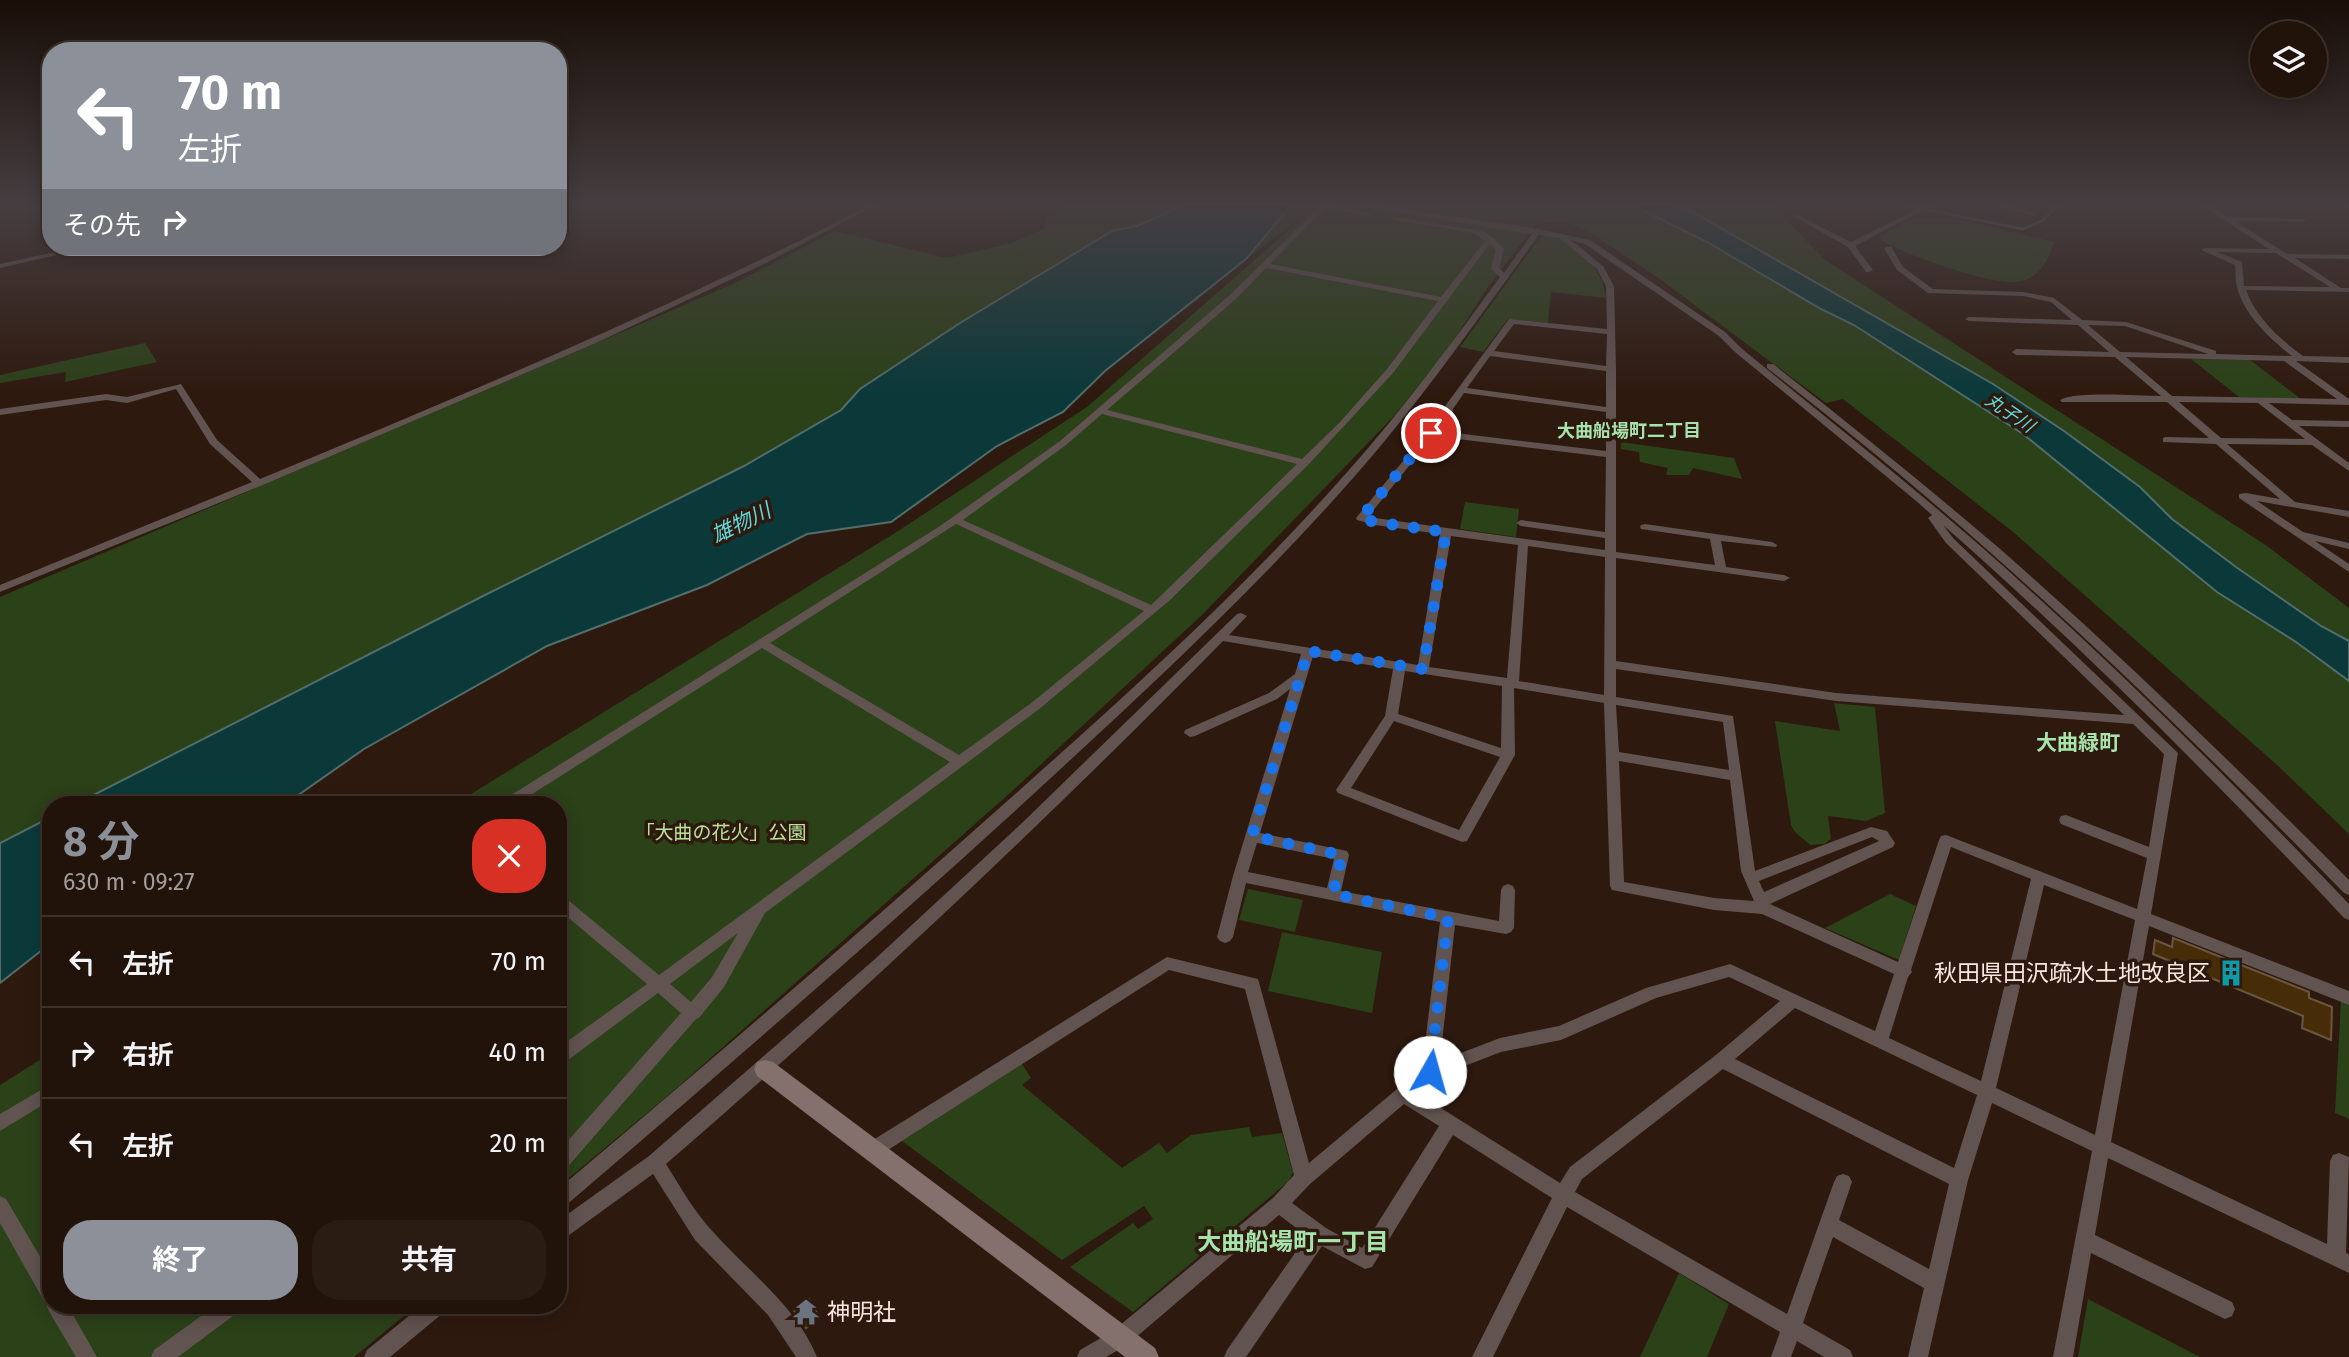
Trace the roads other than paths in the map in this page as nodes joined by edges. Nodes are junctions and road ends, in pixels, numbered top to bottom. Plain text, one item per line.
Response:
1 (753, 267) edge
2 (1263, 267) edge
3 (1277, 267) edge
4 (1468, 267) edge
5 (1496, 267) edge
6 (1509, 267) edge
7 (1596, 267) edge
8 (1623, 267) edge
9 (1867, 267) edge
10 (1900, 267) edge
11 (2239, 267) edge
12 (2305, 267) edge
13 (1869, 270) dead end
14 (1504, 276) junction
15 (2241, 288) junction
16 (2341, 290) edge
17 (1445, 300) junction
18 (2349, 300) edge
19 (1969, 319) dead end
20 (2079, 322) junction
21 (1611, 332) junction
22 (1728, 340) junction
23 (2016, 352) dead end
24 (1488, 354) junction
25 (2118, 355) junction
26 (2226, 357) junction
27 (2286, 358) junction
28 (2301, 359) junction
29 (2349, 360) edge
30 (1612, 369) junction
31 (1461, 390) junction
32 (2169, 399) junction
33 (2065, 400) dead end
34 (2259, 400) junction
35 (2348, 402) edge
36 (1611, 410) junction
37 (1101, 411) junction
38 (0, 412) edge
39 (2291, 423) junction
40 (2349, 424) edge
41 (1443, 434) junction
42 (2165, 440) dead end
43 (2217, 441) junction
44 (2315, 442) junction
45 (1611, 455) junction
46 (1305, 463) junction
47 (2349, 468) edge
48 (259, 483) junction
49 (1919, 498) junction
50 (2292, 504) junction
51 (2349, 514) edge
52 (955, 520) junction
53 (1521, 523) dead end
54 (1645, 527) dead end
55 (1446, 532) junction
56 (2298, 533) junction
57 (1612, 536) junction
58 (1716, 537) junction
59 (1523, 542) junction
60 (1772, 545) dead end
61 (2349, 546) edge
62 (1612, 554) junction
63 (1721, 569) junction
64 (2349, 569) edge
65 (1784, 578) dead end
66 (0, 589) edge
67 (1152, 610) junction
68 (1241, 615) dead end
69 (1221, 637) junction
70 (761, 643) junction
71 (1308, 651) junction
72 (1611, 664) junction
73 (1401, 665) junction
74 (1423, 669) junction
75 (1298, 677) junction
76 (1510, 683) junction
77 (1610, 699) junction
78 (1391, 716) junction
79 (2136, 720) junction
80 (1190, 733) dead end
81 (2191, 750) junction
82 (2168, 751) junction
83 (1508, 755) junction
84 (1612, 755) junction
85 (959, 761) junction
86 (1736, 776) junction
87 (519, 796) edge
88 (2066, 820) dead end
89 (1252, 836) junction
90 (2155, 855) junction
91 (1240, 876) junction
92 (2039, 877) junction
93 (1751, 878) junction
94 (2349, 889) edge
95 (1508, 890) dead end
96 (1333, 894) junction
97 (1763, 904) junction
98 (762, 906) junction
99 (567, 908) edge
100 (2349, 914) edge
101 (2143, 917) junction
102 (1448, 918) junction
103 (1225, 937) dead end
104 (1904, 972) junction
105 (658, 984) junction
106 (2349, 998) edge
107 (1793, 1000) junction
108 (693, 1013) junction
109 (1879, 1042) junction
110 (567, 1052) edge
111 (1722, 1060) junction
112 (765, 1069) junction
113 (1430, 1072) junction
114 (1402, 1094) junction
115 (1986, 1094) junction
116 (42, 1096) edge
117 (0, 1122) edge
118 (1448, 1125) junction
119 (2102, 1149) junction
120 (871, 1151) junction
121 (567, 1155) edge
122 (655, 1162) junction
123 (2349, 1166) edge
124 (1304, 1178) junction
125 (1959, 1180) junction
126 (1843, 1182) dead end
127 (567, 1193) edge
128 (1563, 1195) junction
129 (1279, 1204) junction
130 (0, 1205) edge
131 (1828, 1224) junction
132 (567, 1226) edge
133 (1319, 1234) junction
134 (2085, 1240) junction
135 (2342, 1261) edge
136 (42, 1278) edge
137 (1936, 1283) junction
138 (2225, 1308) dead end
139 (62, 1314) edge
140 (219, 1314) edge
141 (426, 1314) edge
142 (1792, 1328) junction
143 (1120, 1338) junction
144 (87, 1357) edge
145 (161, 1357) edge
146 (374, 1357) edge
147 (807, 1357) edge
148 (1087, 1357) edge
149 (1146, 1357) edge
150 (1234, 1357) edge
151 (1482, 1357) edge
152 (1781, 1357) edge
153 (1843, 1357) edge
154 (1918, 1357) edge
155 (2063, 1357) edge

1 - 48 street
2 - 37 street
3 - 17 street
4 - 17 street
5 - 14 street
6 - 14 street
7 - 21 street
8 - 22 street
9 - 13 street
10 - 20 street
11 - 15 street
12 - 16 street
14 - 127 street
15 - 16 street
15 - 28 street
16 - 18 street
17 - 46 street
19 - 20 street
20 - 25 street
20 - 26 street
21 - 24 street
21 - 30 street
22 - 49 street
22 - 94 street
23 - 25 street
24 - 30 street
24 - 31 street
25 - 26 street
25 - 32 street
26 - 27 street
27 - 28 street
27 - 35 street
28 - 29 street
30 - 36 street
31 - 36 street
31 - 41 street
32 - 33 street
32 - 34 street
32 - 43 street
34 - 35 street
34 - 39 street
36 - 45 street
37 - 46 street
37 - 52 street
38 - 48 street
39 - 40 street
39 - 44 street
41 - 45 street
41 - 55 street
42 - 43 street
43 - 44 street
43 - 50 street
44 - 47 street
45 - 57 street
46 - 67 street
48 - 66 street
49 - 79 street
49 - 81 street
50 - 51 street
50 - 56 street
52 - 67 street
52 - 70 street
53 - 57 street
54 - 58 street
55 - 59 street
55 - 74 street
56 - 61 street
56 - 64 street
57 - 62 street
58 - 60 street
58 - 63 street
59 - 62 street
59 - 76 street
62 - 63 street
62 - 72 street
63 - 65 street
67 - 85 street
68 - 69 street
69 - 71 street
69 - 112 street
70 - 85 street
70 - 87 street
71 - 73 street
71 - 75 street
72 - 77 street
72 - 79 street
73 - 74 street
73 - 78 street
74 - 76 street
75 - 80 street
75 - 89 street
76 - 77 street
76 - 83 street
77 - 84 street
77 - 86 street
78 - 83 street
78 - 83 street
79 - 82 street
81 - 82 street
81 - 100 street
82 - 90 street
84 - 86 street
84 - 97 street
85 - 98 street
86 - 93 street
88 - 90 street
89 - 91 street
89 - 96 street
90 - 101 street
91 - 96 street
91 - 103 street
92 - 101 street
92 - 104 street
92 - 115 street
93 - 97 street
93 - 97 street
95 - 102 street
96 - 102 street
97 - 104 street
98 - 105 street
98 - 108 street
99 - 105 street
101 - 106 street
101 - 119 street
102 - 113 street
104 - 109 street
105 - 108 street
105 - 110 street
107 - 109 street
107 - 111 street
107 - 113 street
108 - 121 street
109 - 115 street
111 - 125 street
111 - 128 street
112 - 120 street
112 - 122 street
113 - 114 street
114 - 118 street
114 - 124 street
115 - 119 street
115 - 125 street
116 - 117 street
118 - 128 street
118 - 133 street
119 - 134 street
119 - 135 street
120 - 124 street
120 - 143 street
122 - 132 street
122 - 147 street
123 - 135 street
124 - 129 street
125 - 137 street
126 - 131 street
128 - 142 street
128 - 151 street
129 - 133 street
129 - 143 street
130 - 136 street
131 - 137 street
131 - 142 street
133 - 150 street
134 - 138 street
134 - 155 street
137 - 154 street
139 - 144 street
140 - 145 street
141 - 146 street
142 - 152 street
142 - 153 street
143 - 148 street
143 - 149 street

